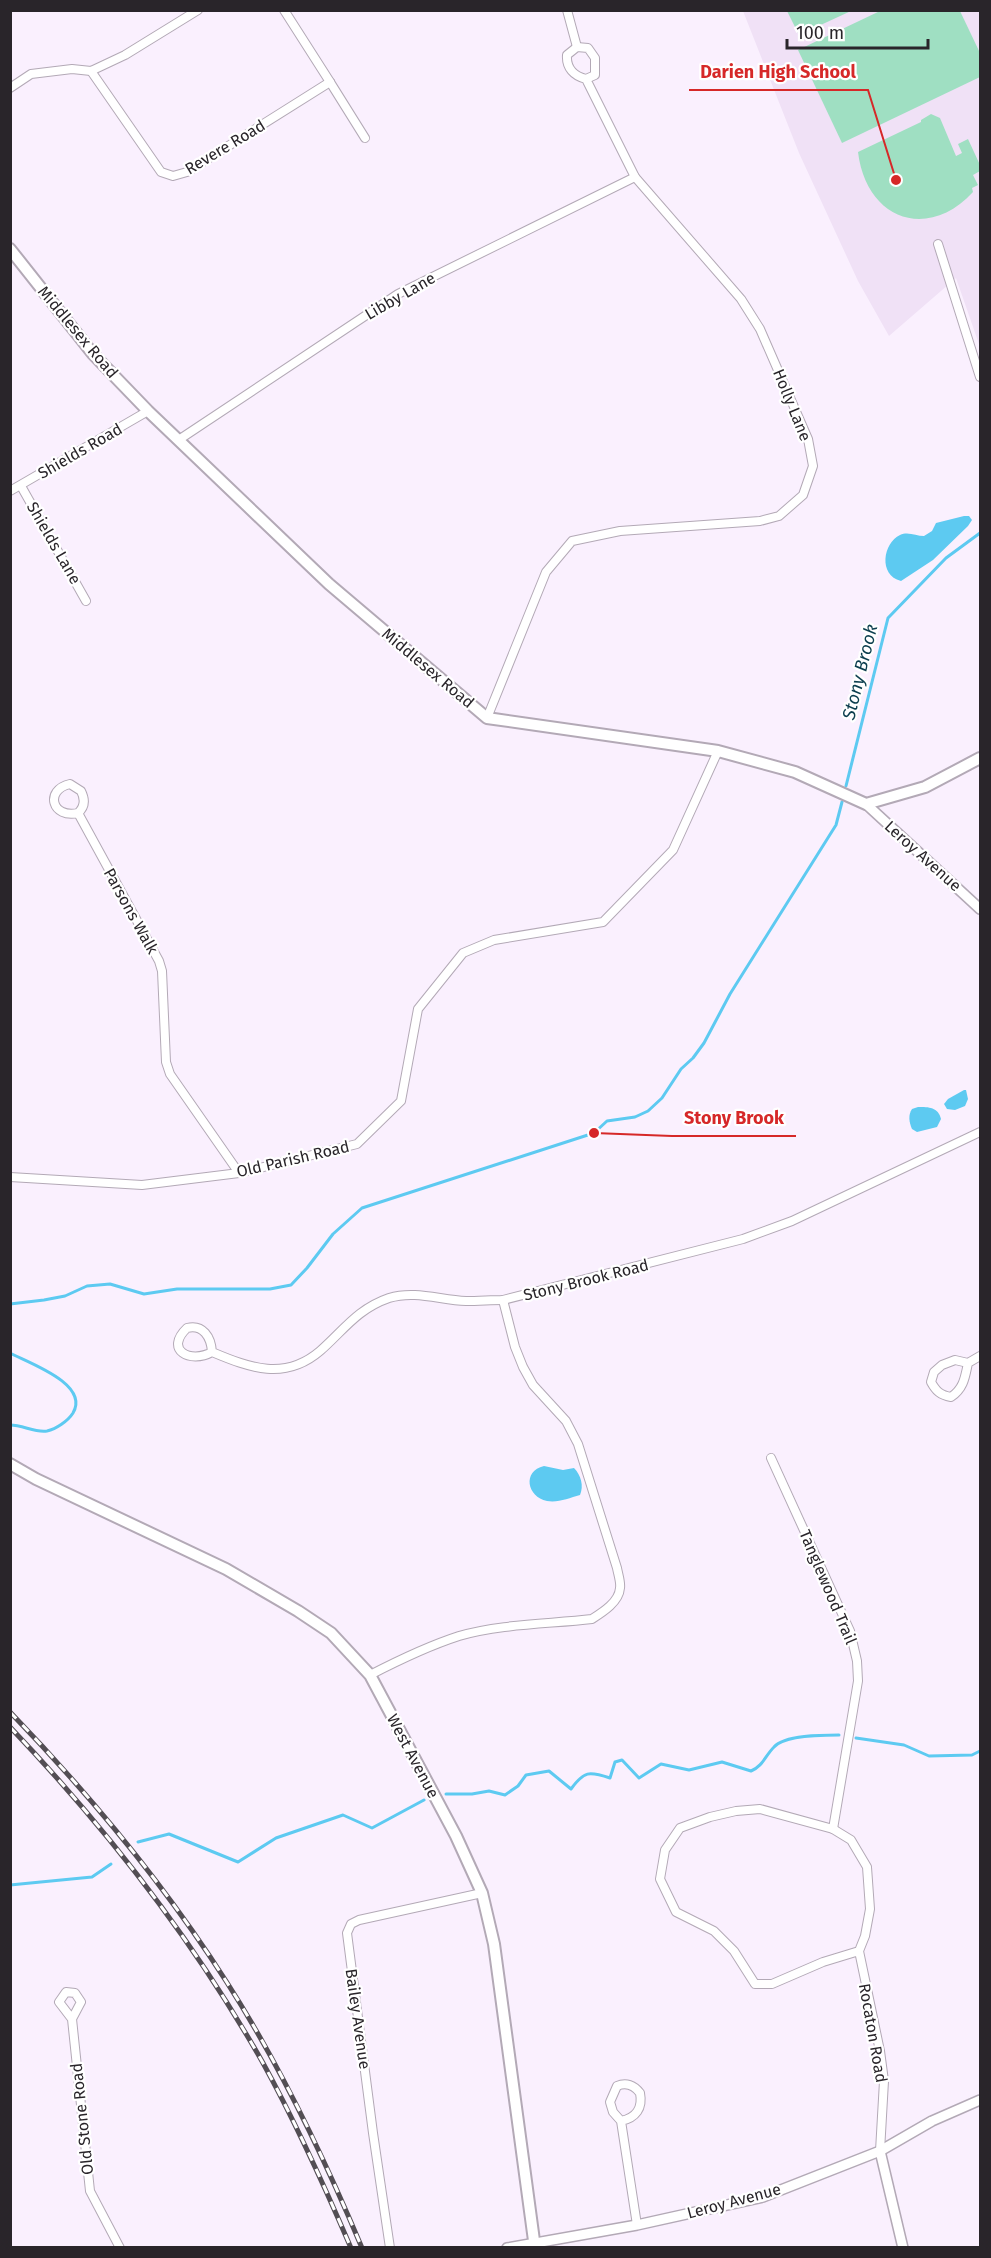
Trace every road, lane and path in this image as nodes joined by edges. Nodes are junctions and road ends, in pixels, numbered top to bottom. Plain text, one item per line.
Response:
1 (198, 10) edge
2 (284, 10) edge
3 (567, 10) edge
4 (577, 46) junction
5 (91, 71) junction
6 (586, 79) junction
7 (330, 82) junction
8 (10, 88) edge
9 (365, 138) dead end
10 (635, 177) junction
11 (938, 244) dead end
12 (10, 249) edge
13 (981, 377) edge
14 (148, 411) junction
15 (180, 440) junction
16 (21, 486) junction
17 (10, 491) edge
18 (86, 601) dead end
19 (487, 718) junction
20 (718, 751) junction
21 (981, 758) edge
22 (866, 804) junction
23 (78, 813) junction
24 (981, 909) edge
25 (981, 1132) edge
26 (239, 1173) junction
27 (10, 1177) edge
28 (503, 1300) junction
29 (212, 1352) junction
30 (981, 1356) edge
31 (968, 1363) junction
32 (771, 1458) dead end
33 (10, 1464) edge
34 (370, 1675) junction
35 (833, 1829) junction
36 (482, 1893) junction
37 (859, 1951) junction
38 (72, 2019) dead end
39 (981, 2100) edge
40 (621, 2121) junction
41 (880, 2151) junction
42 (638, 2225) junction
43 (535, 2245) edge
44 (120, 2247) edge
45 (390, 2247) edge
46 (507, 2247) edge
47 (903, 2247) edge

1 - 5 street
2 - 7 street
3 - 4 street, Holly Lane
4 - 6 street, Holly Lane
4 - 6 street, Holly Lane
5 - 7 street, Revere Road
5 - 8 street
6 - 10 street, Holly Lane
7 - 9 street
10 - 15 street, Libby Lane
10 - 19 street, Holly Lane
11 - 13 street
12 - 14 main road, Middlesex Road
14 - 15 main road, Middlesex Road
14 - 16 street, Shields Road
15 - 19 main road, Middlesex Road
16 - 17 street, Shields Road
16 - 18 street, Shields Lane
19 - 20 main road, Middlesex Road
20 - 22 main road, Middlesex Road
20 - 26 street, Old Parish Road
21 - 22 main road
22 - 24 street, Leroy Avenue
23 - 23 street, Parsons Walk
23 - 26 street, Parsons Walk
25 - 28 street, Stony Brook Road
26 - 27 street, Old Parish Road
28 - 29 street
28 - 34 street, Stony Brook Road
29 - 29 street
30 - 31 street
31 - 31 street
32 - 35 street, Tanglewood Trail
33 - 34 main road, West Avenue
34 - 36 main road, West Avenue
35 - 37 street, Rocaton Road
35 - 37 street, Rocaton Road
36 - 43 main road, West Avenue
36 - 45 street, Bailey Avenue
37 - 41 street, Rocaton Road
38 - 44 street, Old Stone Road
39 - 41 street, Leroy Avenue
40 - 40 street
40 - 42 street
41 - 42 street, Leroy Avenue
41 - 47 street
42 - 43 street, Leroy Avenue
43 - 46 street, Leroy Avenue

